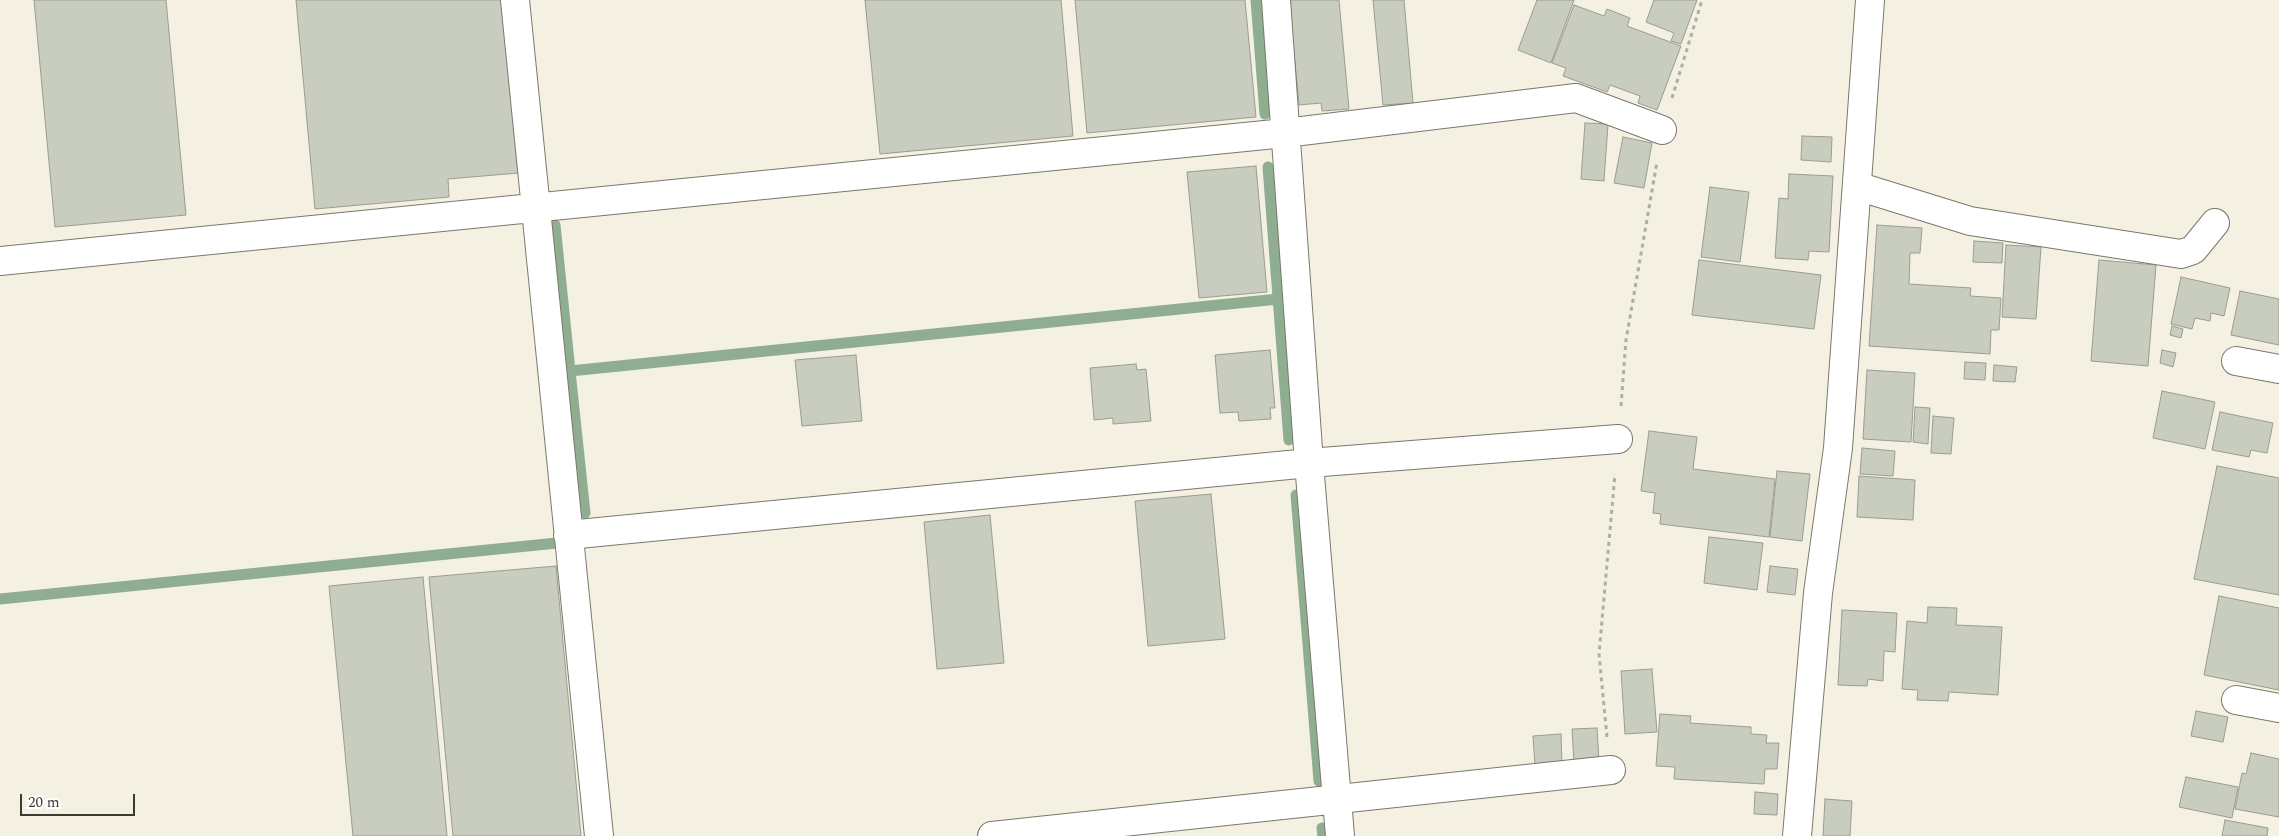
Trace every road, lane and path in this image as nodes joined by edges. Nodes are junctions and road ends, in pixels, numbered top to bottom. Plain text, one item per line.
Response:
1 (515, 0) edge
2 (1276, 0) edge
3 (1702, 0) edge
4 (1870, 0) edge
5 (1662, 130) junction
6 (1285, 133) junction
7 (1857, 186) junction
8 (536, 208) junction
9 (2215, 223) dead end
10 (0, 261) edge
11 (2236, 361) dead end
12 (2279, 369) edge
13 (1618, 439) junction
14 (1309, 463) junction
15 (568, 535) junction
16 (2236, 700) dead end
17 (2279, 708) edge
18 (1611, 770) joint
19 (1337, 800) junction
20 (599, 836) edge
21 (992, 836) edge
22 (1340, 836) edge
23 (1797, 836) edge

1 - 8 street
2 - 6 street
3 - 5 path
4 - 7 street
5 - 6 street
5 - 13 path
6 - 8 street
6 - 14 street
7 - 9 street
7 - 23 street
8 - 10 street
8 - 15 street
11 - 12 street
13 - 14 street
13 - 18 path
14 - 15 street
14 - 19 street
15 - 20 street
16 - 17 street
18 - 19 street
19 - 21 street
19 - 22 street

